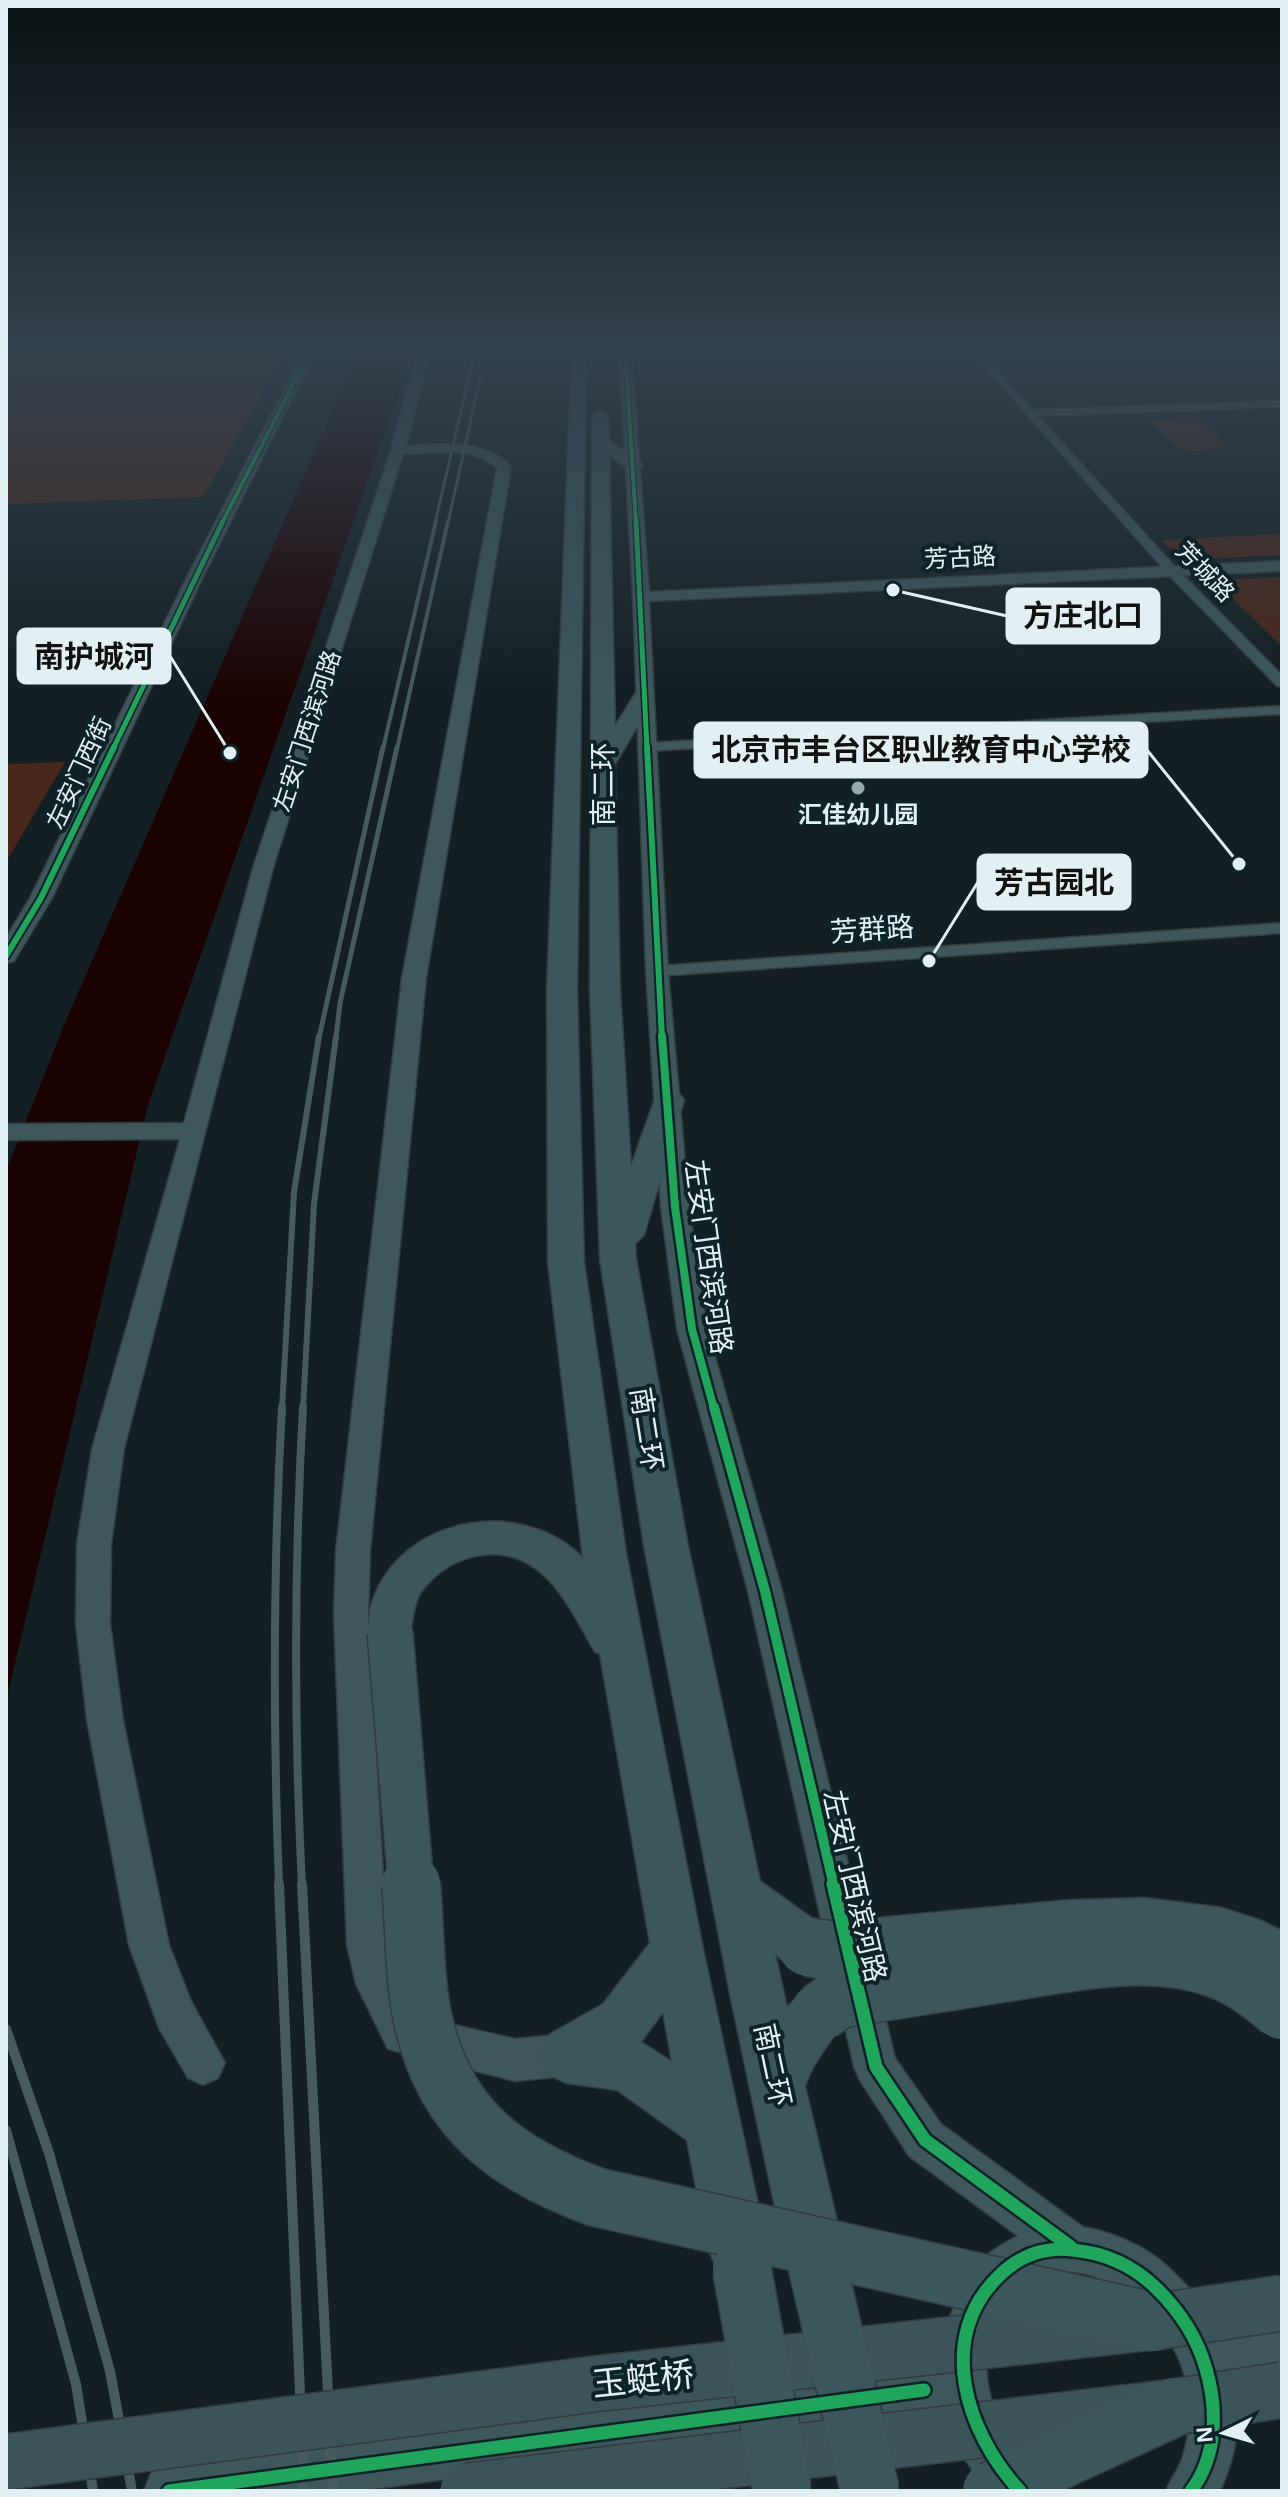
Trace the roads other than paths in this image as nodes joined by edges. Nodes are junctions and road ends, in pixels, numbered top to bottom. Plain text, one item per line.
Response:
1 (253, 464) edge
2 (394, 464) edge
3 (500, 464) edge
4 (594, 464) edge
5 (601, 464) edge
6 (1075, 464) edge
7 (634, 465) edge
8 (1282, 566) edge
9 (1173, 572) junction
10 (641, 597) junction
11 (1282, 683) edge
12 (643, 699) junction
13 (1282, 710) edge
14 (647, 747) junction
15 (603, 764) junction
16 (1282, 928) edge
17 (6, 956) edge
18 (657, 971) junction
19 (668, 1100) junction
20 (195, 1131) junction
21 (6, 1132) edge
22 (618, 1259) junction
23 (626, 1665) junction
24 (737, 1895) junction
25 (677, 1949) junction
26 (1282, 1963) edge
27 (1282, 2010) edge
28 (566, 2055) junction
29 (203, 2063) dead end
30 (778, 2085) junction
31 (713, 2124) junction
32 (1071, 2247) junction
33 (1282, 2303) edge
34 (1168, 2319) junction
35 (1282, 2345) edge
36 (963, 2347) junction
37 (1235, 2351) junction
38 (924, 2390) junction
39 (1282, 2390) edge
40 (1194, 2403) junction
41 (976, 2429) junction
42 (6, 2462) edge
43 (169, 2491) edge
44 (468, 2491) edge
45 (782, 2491) edge
46 (870, 2491) edge
47 (992, 2491) edge
48 (1020, 2491) edge
49 (1191, 2491) edge

1 - 17 street, 左安门西街
2 - 20 street, 左安门西滨河路
3 - 28 street
4 - 23 highway, 南二环
5 - 15 highway, 南二环
6 - 9 street, 芳城路
7 - 10 street, 左安门西滨河路
8 - 9 street, 芳古路
9 - 10 street, 芳古路
9 - 11 street, 芳城路
10 - 12 street, 左安门西滨河路
12 - 14 street, 左安门西滨河路
12 - 15 highway
13 - 14 street
14 - 18 street, 左安门西滨河路
15 - 22 highway, 南二环
16 - 18 street, 芳群路
18 - 19 street, 左安门西滨河路
19 - 22 highway
19 - 32 street, 左安门西滨河路
20 - 21 street
20 - 29 street, 左安门西滨河路
22 - 24 highway, 南二环
23 - 25 highway, 南二环
23 - 34 highway, bridge
24 - 26 highway, bridge
24 - 30 highway, 南二环
25 - 28 highway
25 - 31 highway, 南二环
27 - 30 highway, bridge
28 - 31 highway
30 - 46 highway, 南二环, bridge
31 - 45 highway, 南二环, bridge
32 - 34 street
32 - 36 street
33 - 34 main road, 玉蜓桥, bridge
34 - 37 street
34 - 40 street
34 - 42 main road, 玉蜓桥, bridge
35 - 37 street
36 - 38 street
36 - 41 street
37 - 40 street
38 - 41 street
38 - 43 street
39 - 40 main road, bridge
40 - 44 main road, bridge
40 - 47 highway, bridge
40 - 49 street
41 - 48 street

